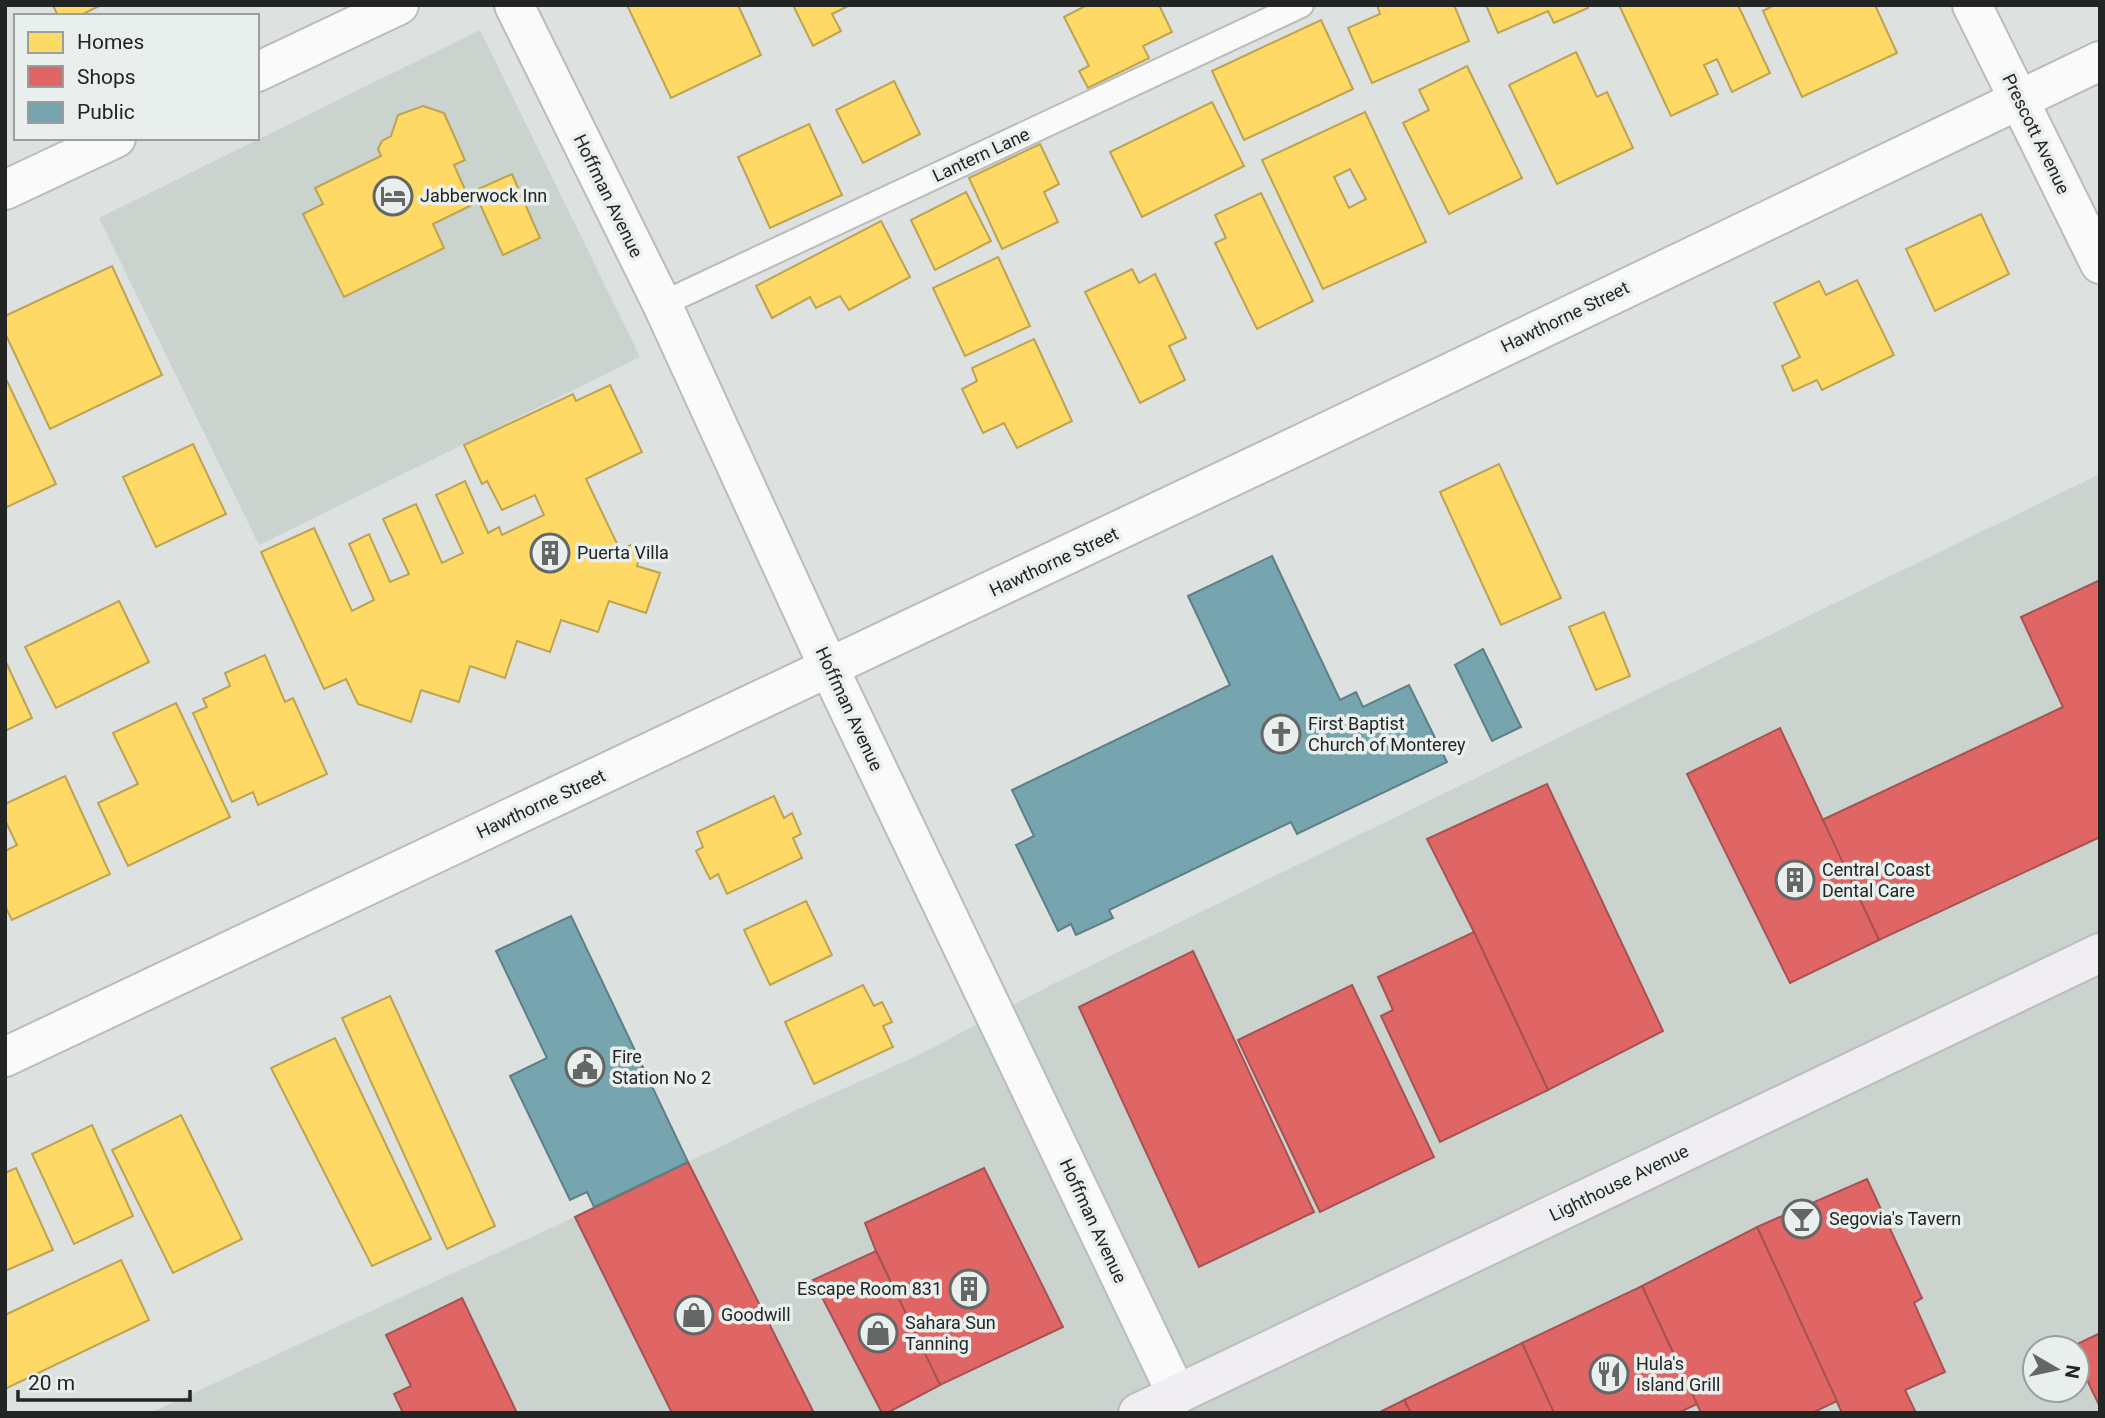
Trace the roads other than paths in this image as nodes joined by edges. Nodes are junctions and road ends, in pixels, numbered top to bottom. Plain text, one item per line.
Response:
1 (399, 5) edge
2 (514, 5) edge
3 (1301, 5) edge
4 (1972, 5) edge
5 (2100, 61) edge
6 (259, 71) edge
7 (2020, 99) junction
8 (112, 140) edge
9 (5, 190) edge
10 (2100, 264) edge
11 (662, 304) junction
12 (829, 668) junction
13 (2100, 953) edge
14 (5, 1057) edge
15 (1181, 1404) edge
16 (1138, 1413) edge

1 - 6 street
2 - 11 street, Hoffman Avenue
3 - 11 lane, Lantern Lane
4 - 7 street, Prescott Avenue
5 - 7 street, Hawthorne Street
7 - 10 street, Prescott Avenue
7 - 12 street, Hawthorne Street
8 - 9 street
11 - 12 street, Hoffman Avenue
12 - 14 street, Hawthorne Street
12 - 15 street, Hoffman Avenue
13 - 15 main road, Lighthouse Avenue
15 - 16 main road, Lighthouse Avenue

